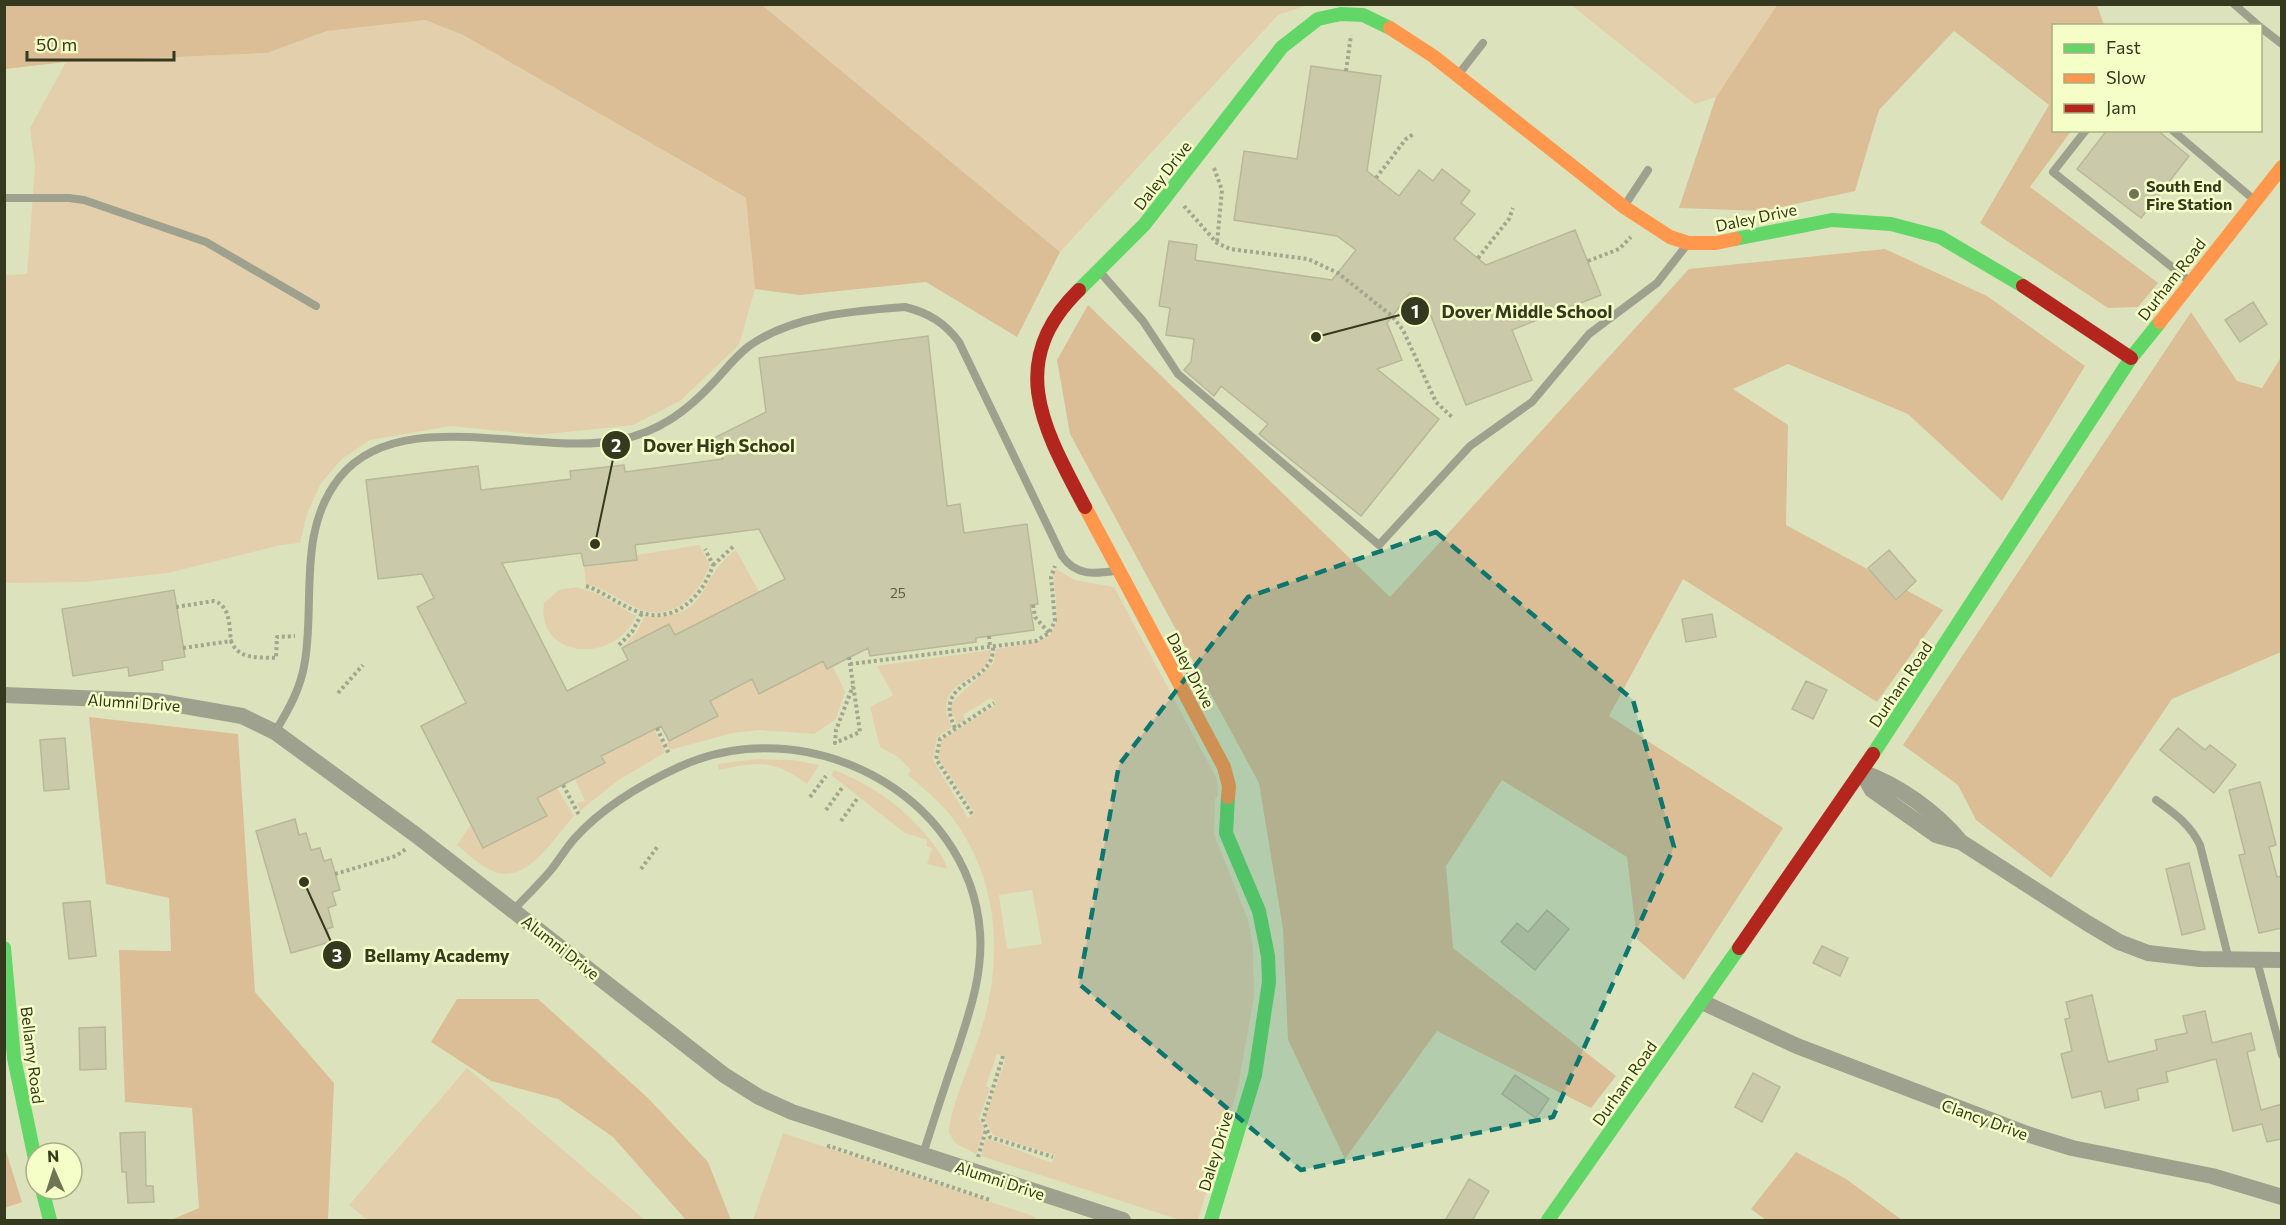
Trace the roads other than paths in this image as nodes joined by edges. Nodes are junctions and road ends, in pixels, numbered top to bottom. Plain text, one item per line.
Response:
1 (2234, 4) edge
2 (1364, 10) edge
3 (2258, 24) edge
4 (2262, 28) edge
5 (1483, 43) dead end
6 (2282, 44) edge
7 (1457, 75) junction
8 (2084, 132) edge
9 (2174, 132) edge
10 (2282, 167) edge
11 (1648, 170) dead end
12 (4, 198) edge
13 (2255, 200) junction
14 (1624, 207) junction
15 (1688, 243) junction
16 (1097, 269) junction
17 (2189, 281) junction
18 (316, 306) dead end
19 (2131, 358) junction
20 (1119, 571) junction
21 (4, 696) edge
22 (275, 732) junction
23 (1862, 772) junction
24 (2156, 800) dead end
25 (513, 910) junction
26 (4, 948) edge
27 (2229, 960) junction
28 (2282, 960) edge
29 (2257, 961) junction
30 (1702, 1002) junction
31 (2282, 1055) edge
32 (31, 1141) edge
33 (923, 1154) junction
34 (2282, 1197) edge
35 (45, 1201) edge
36 (50, 1221) edge
37 (1123, 1221) edge
38 (1211, 1221) edge
39 (1548, 1221) edge

1 - 3 lane
2 - 7 street, Daley Drive
2 - 16 street, Daley Drive
4 - 6 lane
5 - 7 lane
7 - 14 street, Daley Drive
8 - 17 lane
9 - 13 lane
10 - 13 street, Durham Road
11 - 14 lane
12 - 18 lane
13 - 17 street, Durham Road
14 - 15 street, Daley Drive
15 - 16 lane
15 - 19 street, Daley Drive
16 - 20 street, Daley Drive
17 - 19 street, Durham Road
19 - 23 street, Durham Road
20 - 22 lane
20 - 38 street, Daley Drive
21 - 22 street, Alumni Drive
22 - 25 street, Alumni Drive
23 - 27 street
23 - 30 street, Durham Road
24 - 27 lane
25 - 33 street, Alumni Drive
25 - 33 lane
26 - 32 street, Bellamy Road
27 - 29 street
28 - 29 street
29 - 31 lane
30 - 34 street, Clancy Drive
30 - 39 street, Durham Road
33 - 37 street, Alumni Drive
35 - 36 street

